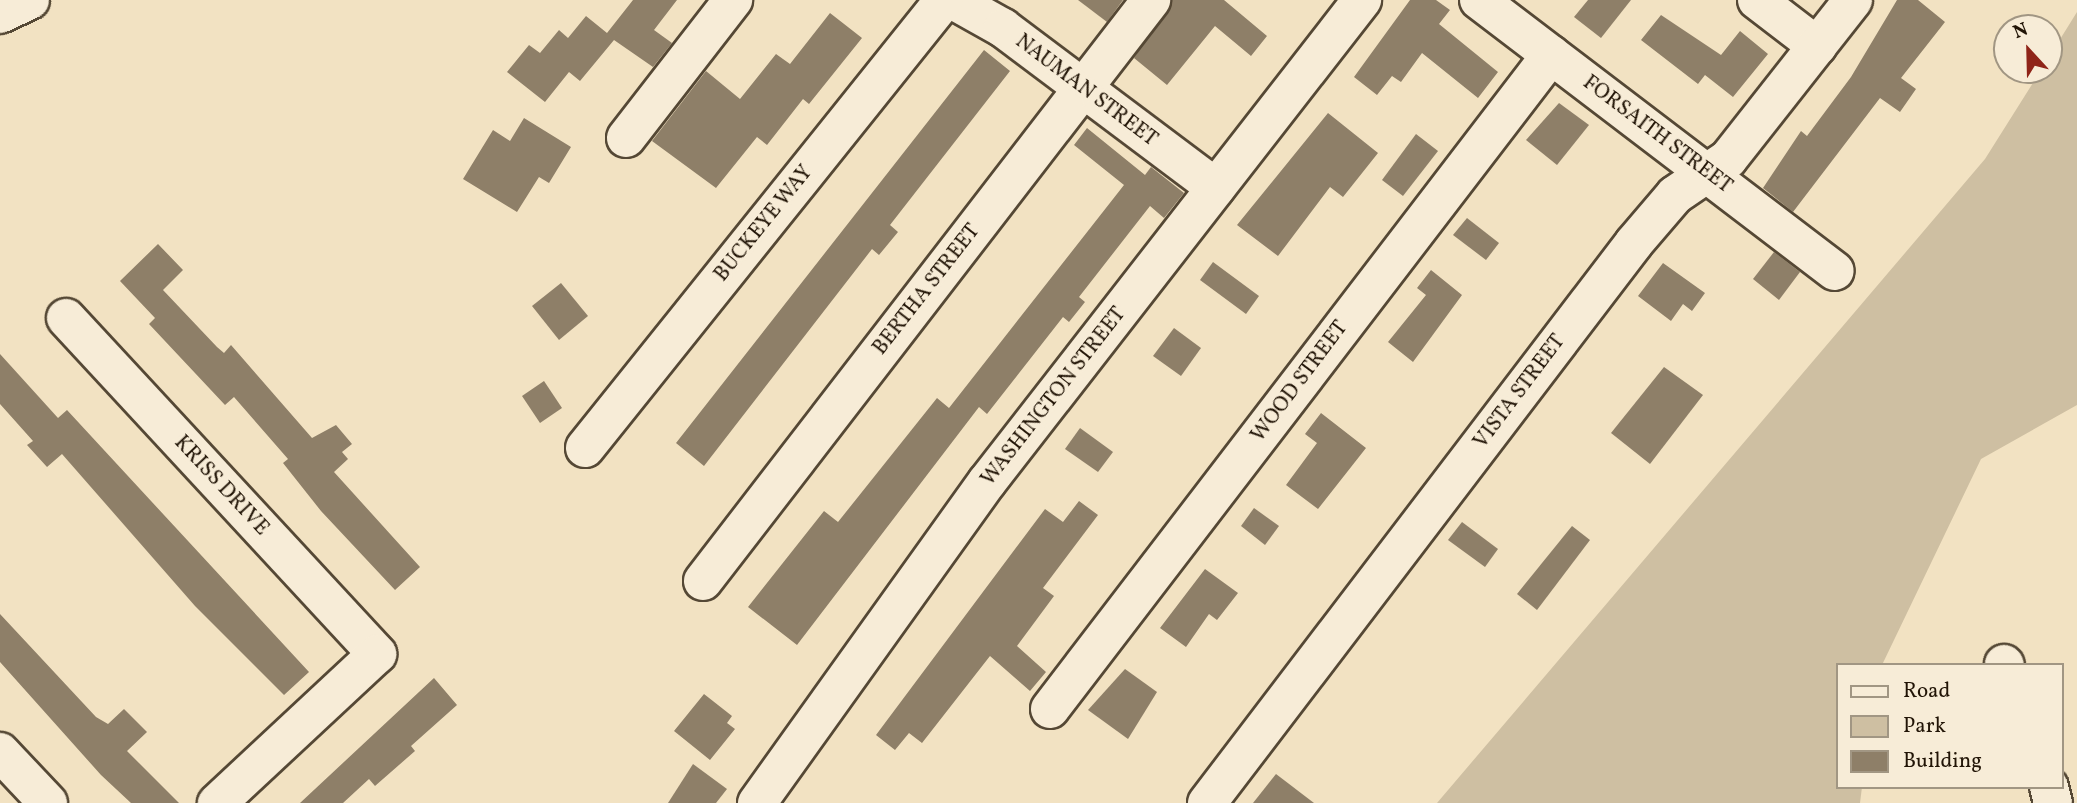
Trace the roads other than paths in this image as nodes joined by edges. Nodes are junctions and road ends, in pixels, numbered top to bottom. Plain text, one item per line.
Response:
1 (30, 0) edge
2 (733, 0) edge
3 (944, 0) edge
4 (953, 0) edge
5 (1151, 0) edge
6 (1362, 0) edge
7 (1479, 0) edge
8 (1757, 0) edge
9 (1853, 0) edge
10 (0, 14) edge
11 (1817, 46) junction
12 (1550, 55) junction
13 (1082, 89) junction
14 (626, 138) dead end
15 (1707, 173) junction
16 (1216, 188) junction
17 (1835, 271) dead end
18 (66, 318) dead end
19 (585, 448) dead end
20 (703, 581) dead end
21 (1050, 709) dead end
22 (0, 752) edge
23 (48, 803) edge
24 (218, 803) edge
25 (757, 803) edge
26 (1207, 803) edge

1 - 10 street
2 - 14 street
3 - 19 street, BUCKEYE WAY
4 - 13 street, NAUMAN STREET
5 - 13 street, BERTHA STREET
6 - 16 street, WASHINGTON STREET
7 - 12 street, FORSAITH STREET
8 - 11 street
9 - 11 street, VISTA STREET
11 - 15 street, VISTA STREET
12 - 15 street, FORSAITH STREET
12 - 21 street, WOOD STREET
13 - 16 street, NAUMAN STREET
13 - 20 street, BERTHA STREET
15 - 17 street, FORSAITH STREET
15 - 26 street, VISTA STREET
16 - 25 street, WASHINGTON STREET
18 - 24 street, KRISS DRIVE
22 - 23 street

